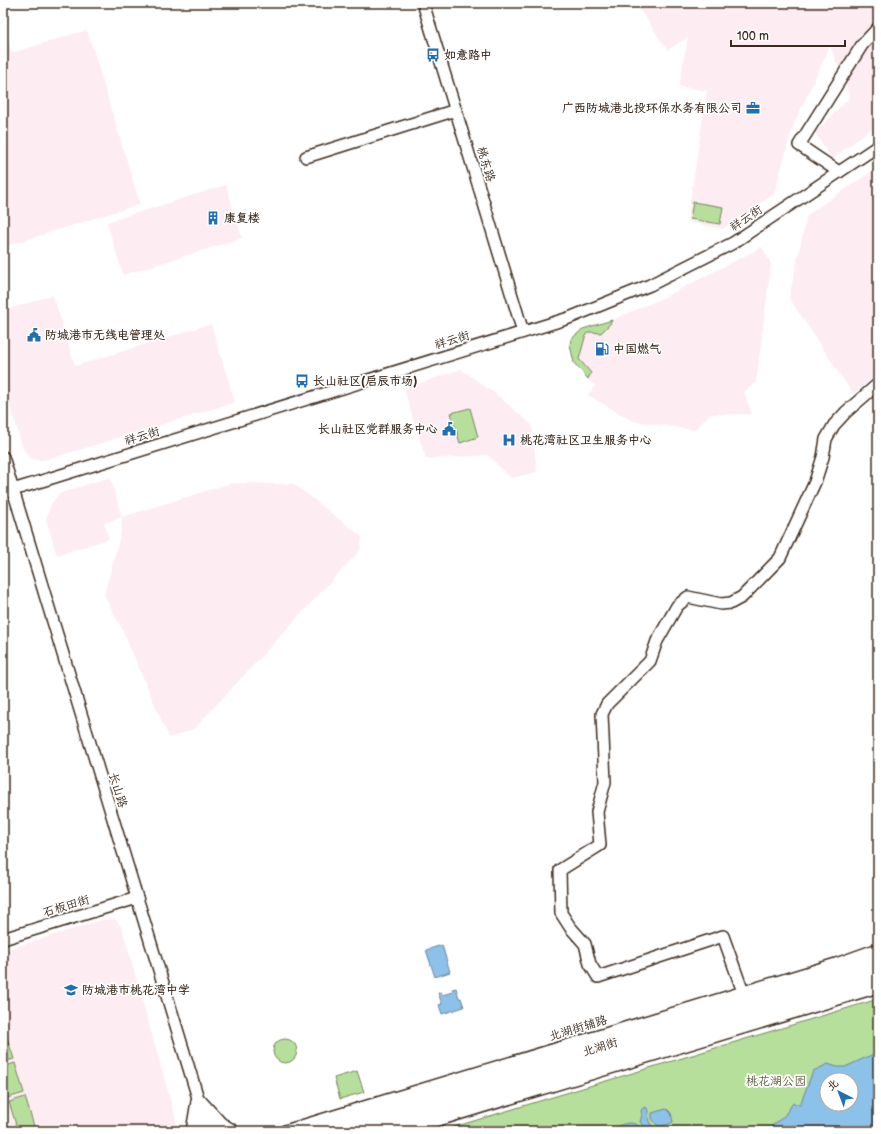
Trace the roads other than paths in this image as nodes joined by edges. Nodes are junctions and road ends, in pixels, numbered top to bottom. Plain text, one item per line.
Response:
1 (423, 3) edge
2 (878, 28) edge
3 (456, 110) junction
4 (878, 146) edge
5 (306, 157) dead end
6 (839, 172) junction
7 (523, 332) junction
8 (878, 384) edge
9 (3, 457) edge
10 (8, 491) edge
11 (137, 898) junction
12 (3, 939) edge
13 (878, 949) edge
14 (878, 962) edge
15 (878, 976) edge
16 (785, 985) junction
17 (878, 987) edge
18 (743, 992) junction
19 (669, 1020) junction
20 (199, 1102) junction
21 (387, 1106) junction
22 (194, 1131) edge
23 (208, 1131) edge
24 (230, 1131) edge
25 (285, 1131) edge
26 (322, 1131) edge
27 (365, 1131) edge
28 (402, 1131) edge

1 - 3 street, 桃东路
2 - 6 street
3 - 5 street
3 - 7 street, 桃东路
4 - 6 street, 祥云街
6 - 7 street, 祥云街
7 - 10 street, 祥云街
8 - 18 street
9 - 10 street, 长山路
10 - 11 street, 长山路
11 - 12 street, 石板田街
11 - 20 street, 长山路
13 - 16 street
14 - 16 main road, 北湖街
15 - 27 main road, 北湖街
16 - 18 street
16 - 19 main road, 北湖街
17 - 28 street
18 - 19 street
19 - 21 main road, 北湖街
20 - 22 main road
20 - 23 street, 长山路
20 - 24 main road
21 - 25 street
21 - 26 main road, 北湖街

